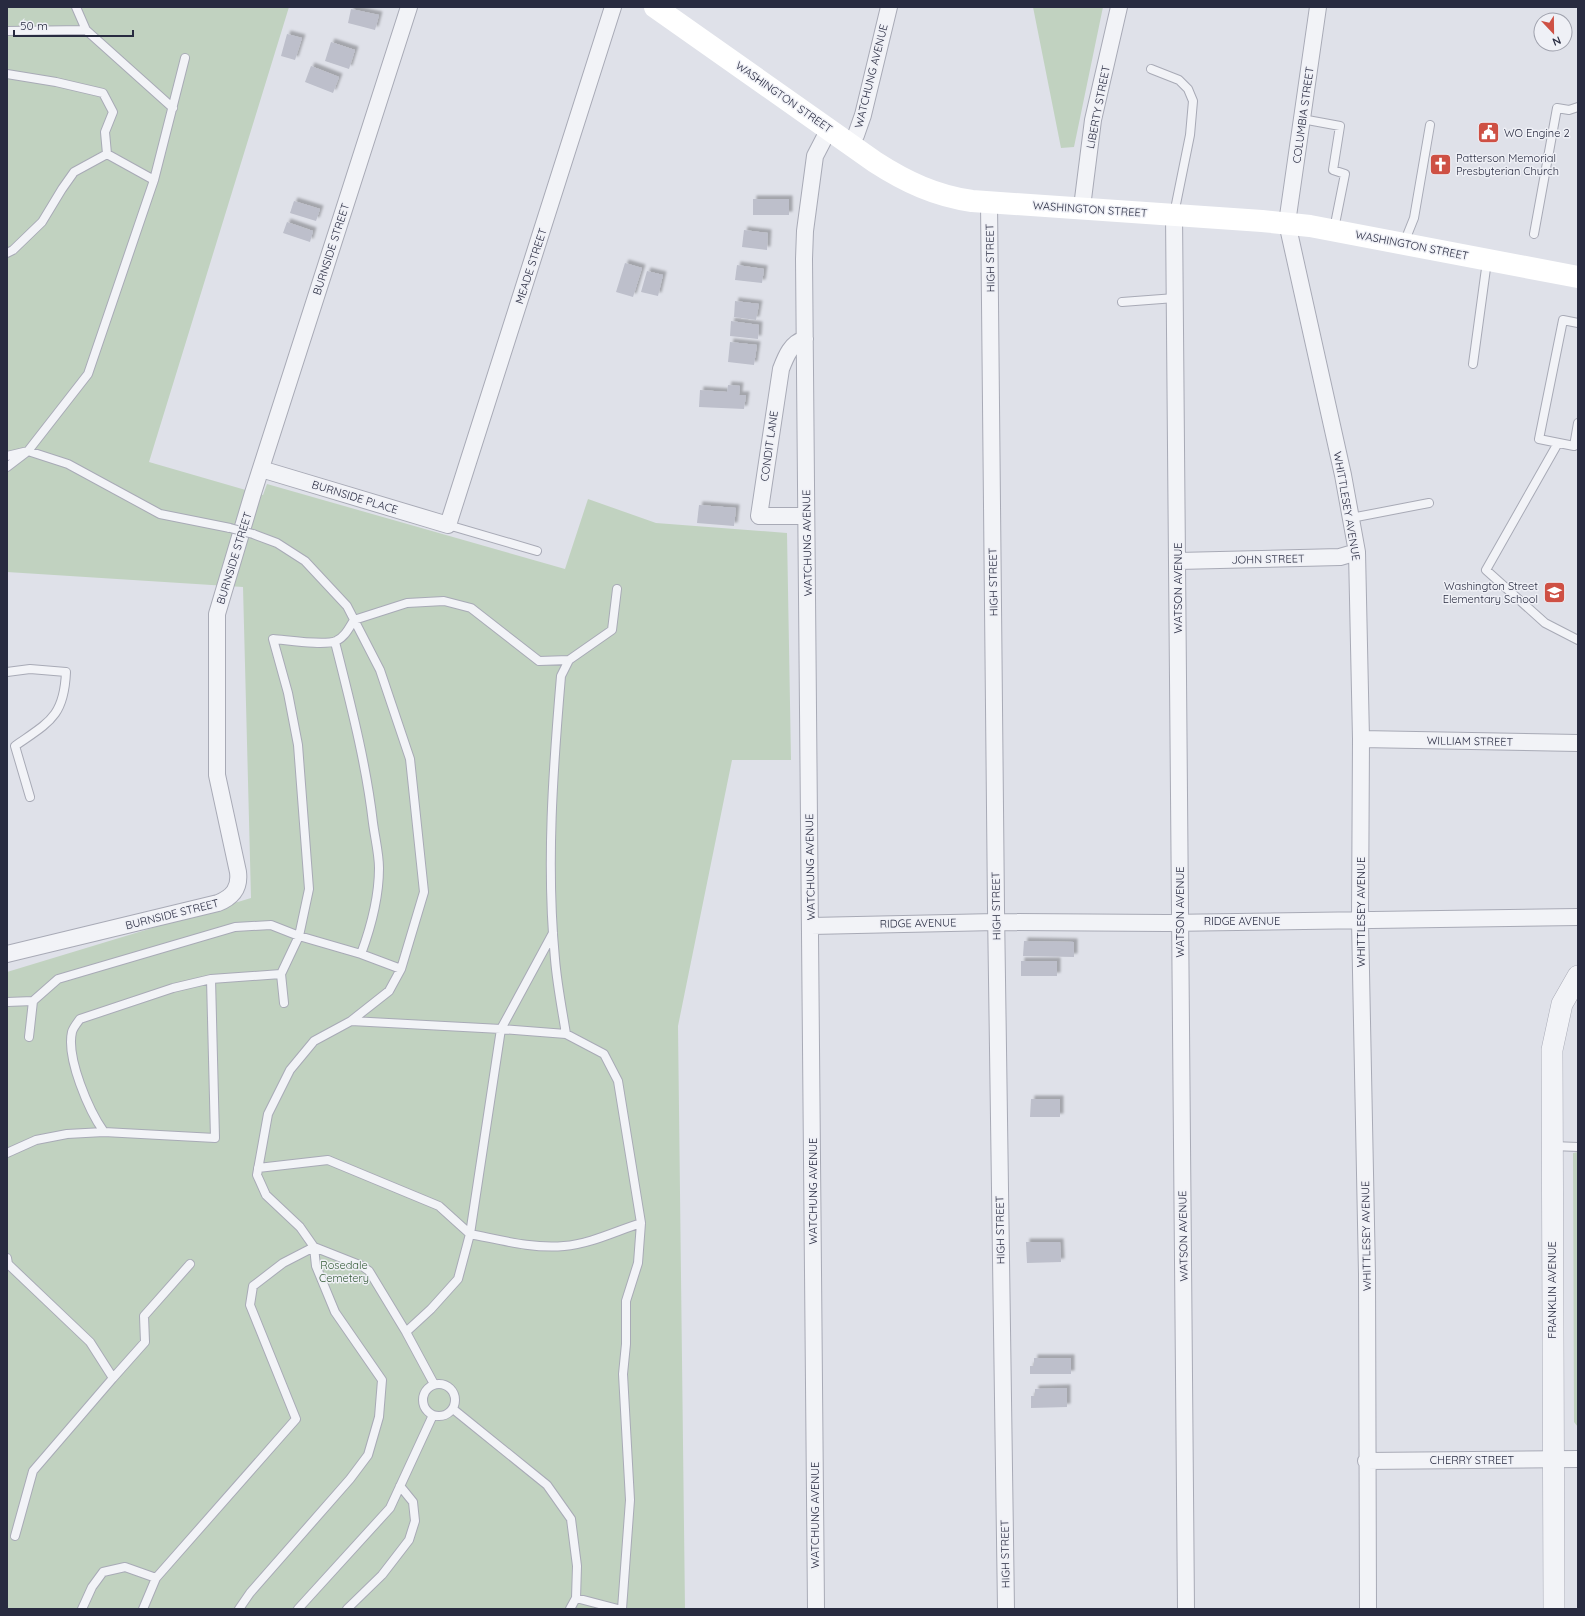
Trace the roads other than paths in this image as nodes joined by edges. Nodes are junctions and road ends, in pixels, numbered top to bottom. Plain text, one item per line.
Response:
1 (76, 7) edge
2 (409, 7) edge
3 (614, 7) edge
4 (655, 7) edge
5 (889, 7) edge
6 (1119, 7) edge
7 (1318, 7) edge
8 (86, 30) junction
9 (7, 31) edge
10 (185, 58) dead end
11 (1151, 69) dead end
12 (7, 74) edge
13 (1578, 107) edge
14 (173, 108) junction
15 (1302, 119) junction
16 (1430, 125) dead end
17 (829, 129) junction
18 (850, 144) junction
19 (107, 154) junction
20 (154, 180) junction
21 (989, 202) junction
22 (1082, 208) junction
23 (1174, 214) junction
24 (1287, 223) junction
25 (1334, 231) junction
26 (1534, 234) dead end
27 (1403, 244) junction
28 (7, 254) edge
29 (1488, 260) junction
30 (1578, 277) edge
31 (1175, 298) junction
32 (1122, 302) dead end
33 (1578, 323) edge
34 (806, 339) junction
35 (1473, 364) dead end
36 (1578, 423) edge
37 (1558, 443) junction
38 (28, 451) junction
39 (7, 456) edge
40 (7, 467) edge
41 (261, 469) junction
42 (1429, 503) dead end
43 (806, 516) junction
44 (1351, 518) junction
45 (448, 525) junction
46 (537, 551) dead end
47 (1358, 552) junction
48 (1178, 561) junction
49 (617, 589) dead end
50 (354, 620) junction
51 (1578, 640) edge
52 (335, 642) junction
53 (569, 660) junction
54 (7, 672) edge
55 (1361, 739) junction
56 (1578, 743) edge
57 (30, 797) dead end
58 (1578, 917) edge
59 (1360, 921) junction
60 (996, 922) junction
61 (1180, 922) junction
62 (811, 926) junction
63 (553, 933) junction
64 (299, 936) junction
65 (7, 954) edge
66 (361, 954) junction
67 (401, 969) junction
68 (281, 974) junction
69 (1578, 976) edge
70 (211, 979) junction
71 (33, 1001) junction
72 (7, 1002) edge
73 (284, 1003) dead end
74 (351, 1021) junction
75 (501, 1029) junction
76 (566, 1034) junction
77 (29, 1037) dead end
78 (104, 1132) junction
79 (1552, 1146) junction
80 (1578, 1147) edge
81 (7, 1153) edge
82 (258, 1168) junction
83 (641, 1223) junction
84 (470, 1234) junction
85 (314, 1247) junction
86 (7, 1258) edge
87 (190, 1264) dead end
88 (406, 1332) junction
89 (113, 1378) junction
90 (434, 1384) junction
91 (453, 1409) junction
92 (433, 1415) junction
93 (1578, 1459) edge
94 (1553, 1460) junction
95 (1366, 1461) junction
96 (400, 1486) junction
97 (15, 1536) dead end
98 (156, 1578) junction
99 (576, 1598) junction
100 (82, 1609) edge
101 (142, 1609) edge
102 (239, 1609) edge
103 (298, 1609) edge
104 (346, 1609) edge
105 (570, 1609) edge
106 (618, 1609) edge
107 (622, 1609) edge
108 (816, 1609) edge
109 (1006, 1609) edge
110 (1186, 1609) edge
111 (1368, 1609) edge
112 (1554, 1609) edge

1 - 8 lane
2 - 41 street, BURNSIDE STREET
3 - 45 street, MEADE STREET
4 - 17 main road, WASHINGTON STREET
5 - 18 street, WATCHUNG AVENUE
6 - 22 street, LIBERTY STREET
7 - 15 street, COLUMBIA STREET
8 - 9 lane
8 - 14 lane
10 - 14 lane
11 - 23 lane
12 - 19 lane
13 - 26 lane
14 - 20 lane
15 - 24 street, COLUMBIA STREET
15 - 25 lane
16 - 27 lane
17 - 18 main road, WASHINGTON STREET
17 - 34 street, WATCHUNG AVENUE
18 - 21 main road, WASHINGTON STREET
19 - 20 lane
19 - 28 lane
20 - 38 lane
21 - 22 main road, WASHINGTON STREET
21 - 60 street, HIGH STREET
22 - 23 main road, WASHINGTON STREET
23 - 24 main road, WASHINGTON STREET
23 - 31 street, WATSON AVENUE
24 - 25 main road, WASHINGTON STREET
24 - 44 street, WHITTLESEY AVENUE
25 - 27 main road, WASHINGTON STREET
27 - 29 main road, WASHINGTON STREET
29 - 30 main road, WASHINGTON STREET
29 - 35 lane
31 - 32 lane
31 - 48 street, WATSON AVENUE
33 - 37 lane
34 - 43 street, WATCHUNG AVENUE
34 - 43 street, CONDIT LANE
36 - 37 lane
37 - 51 lane
38 - 39 lane
38 - 40 lane
38 - 50 lane, bridge
41 - 45 street, BURNSIDE PLACE
41 - 65 street, BURNSIDE STREET
42 - 44 lane
43 - 62 street, WATCHUNG AVENUE
44 - 47 street, WHITTLESEY AVENUE
45 - 46 lane
47 - 48 street, JOHN STREET
47 - 55 street, WHITTLESEY AVENUE
48 - 61 street, WATSON AVENUE
49 - 53 lane
50 - 52 lane
50 - 53 lane
50 - 67 lane
52 - 64 lane
52 - 66 lane
53 - 63 lane
54 - 57 lane
55 - 56 street, WILLIAM STREET
55 - 59 street, WHITTLESEY AVENUE
58 - 59 street, RIDGE AVENUE
59 - 61 street, RIDGE AVENUE
59 - 95 street, WHITTLESEY AVENUE
60 - 61 street, RIDGE AVENUE
60 - 62 street, RIDGE AVENUE
60 - 109 street, HIGH STREET
61 - 110 street, WATSON AVENUE
62 - 108 street, WATCHUNG AVENUE
63 - 75 lane
63 - 76 lane
64 - 66 lane
64 - 68 lane
64 - 71 lane
66 - 67 lane
67 - 74 lane
68 - 70 lane
68 - 73 lane
69 - 79 street, FRANKLIN AVENUE
70 - 78 lane
70 - 78 lane
71 - 72 lane
71 - 77 lane
74 - 75 lane
74 - 82 lane
75 - 76 lane
75 - 84 lane
76 - 83 lane
78 - 81 lane
79 - 80 lane
79 - 94 street, FRANKLIN AVENUE
82 - 84 lane
82 - 85 lane
83 - 84 lane
83 - 107 lane
84 - 88 lane
85 - 88 lane
85 - 98 lane
85 - 102 lane
86 - 89 lane
87 - 89 lane
88 - 90 lane
89 - 97 lane
90 - 91 lane
90 - 92 lane
91 - 92 lane
91 - 99 lane
92 - 96 lane
93 - 94 street, CHERRY STREET
94 - 95 street, CHERRY STREET
94 - 112 street, FRANKLIN AVENUE
95 - 111 street, WHITTLESEY AVENUE
96 - 103 lane
96 - 104 lane
98 - 100 lane
98 - 101 lane
99 - 105 lane
99 - 106 lane

